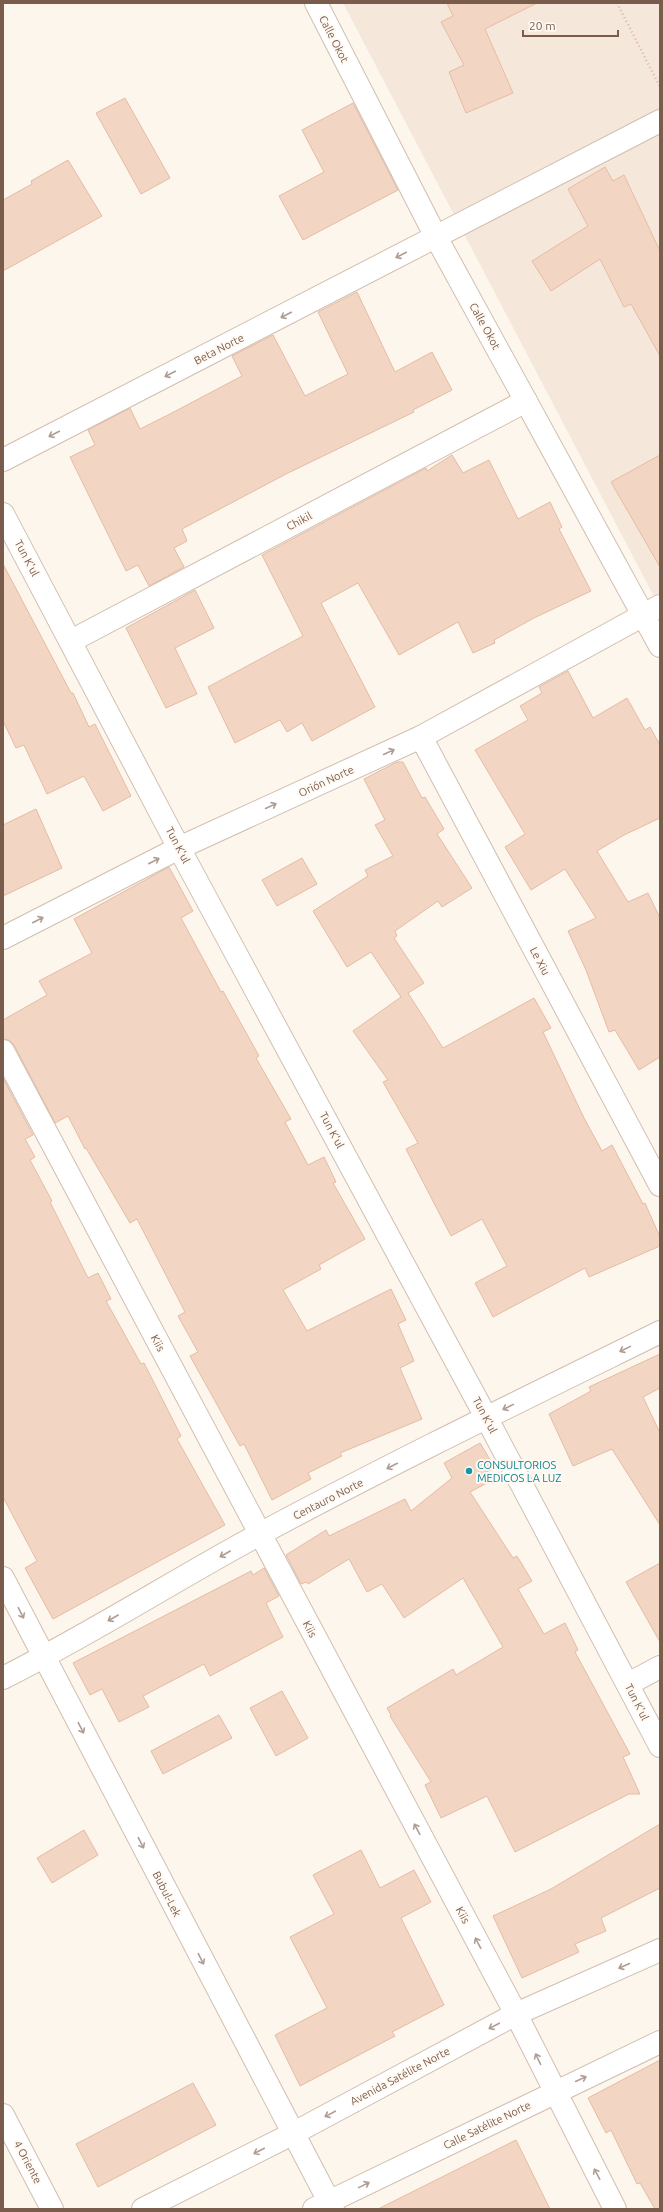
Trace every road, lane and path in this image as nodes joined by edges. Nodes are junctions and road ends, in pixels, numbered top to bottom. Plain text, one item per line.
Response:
1 (316, 3) edge
2 (617, 3) edge
3 (660, 87) edge
4 (660, 121) edge
5 (436, 237) junction
6 (526, 401) junction
7 (3, 460) edge
8 (3, 514) edge
9 (651, 610) edge
10 (71, 641) junction
11 (660, 646) edge
12 (421, 737) junction
13 (179, 848) junction
14 (3, 938) edge
15 (3, 1050) edge
16 (660, 1185) edge
17 (660, 1332) edge
18 (486, 1417) junction
19 (259, 1534) junction
20 (3, 1578) edge
21 (44, 1657) junction
22 (660, 1667) edge
23 (3, 1678) edge
24 (628, 1684) junction
25 (660, 1746) edge
26 (660, 1950) edge
27 (516, 2014) junction
28 (660, 2042) edge
29 (554, 2092) junction
30 (3, 2115) edge
31 (294, 2133) junction
32 (325, 2207) edge
33 (52, 2209) edge
34 (143, 2209) edge
35 (616, 2209) edge

1 - 5 street, Calle Okot
2 - 3 path
4 - 5 street, Beta Norte
5 - 6 street, Calle Okot
5 -> 7 street, Beta Norte
6 - 9 street, Calle Okot
6 - 10 street, Chikil
8 - 10 street, Tun K'ul
9 - 11 street, Calle Okot
9 - 12 street, Orión Norte
10 - 13 street, Tun K'ul
13 -> 12 street, Orión Norte
12 - 16 street, Le Xiu
14 -> 13 street, Orión Norte
13 - 18 street, Tun K'ul
15 - 19 street, Kiis
17 -> 18 street, Centauro Norte
18 -> 19 street, Centauro Norte
18 - 24 street, Tun K'ul
19 -> 21 street, Centauro Norte
27 -> 19 street, Kiis
20 -> 21 street, Bubul-Lek
21 - 23 street, Centauro Norte
21 -> 31 street, Bubul-Lek
22 - 24 street
24 - 25 street, Tun K'ul
26 -> 27 street, Avenida Satélite Norte
29 -> 27 street, Kiis
27 -> 31 street, Avenida Satélite Norte
29 -> 28 street, Calle Satélite Norte
32 -> 29 street, Calle Satélite Norte
35 -> 29 street, Kiis
30 - 33 street, 4 Oriente
31 - 32 street, Bubul-Lek
31 -> 34 street, Avenida Satélite Norte

